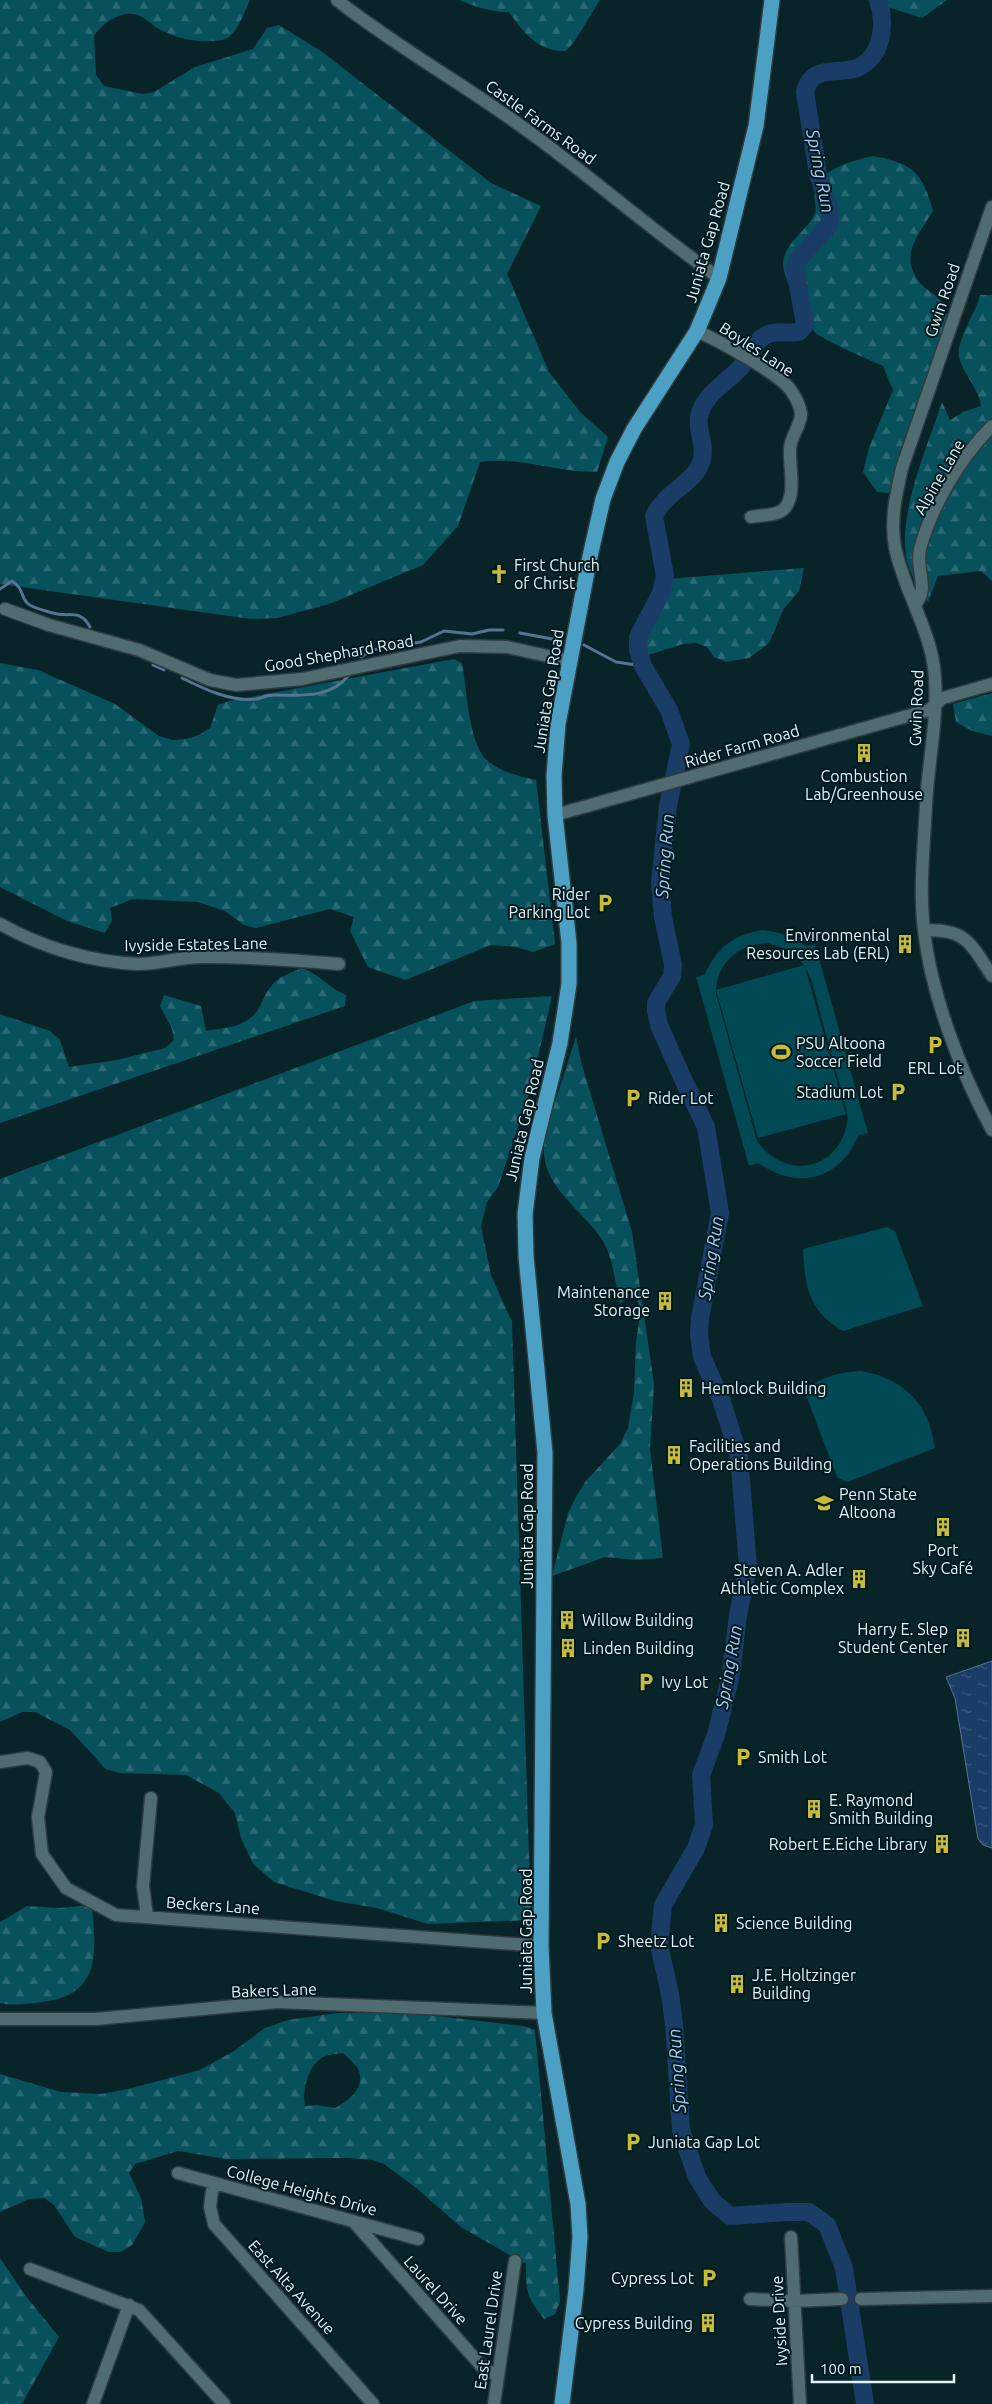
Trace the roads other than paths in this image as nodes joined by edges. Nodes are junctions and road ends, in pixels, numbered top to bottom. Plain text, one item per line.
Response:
1 (338, 0) edge
2 (772, 0) edge
3 (992, 207) edge
4 (719, 278) junction
5 (697, 331) junction
6 (992, 426) edge
7 (751, 517) dead end
8 (915, 604) junction
9 (5, 609) dead end
10 (570, 661) junction
11 (992, 684) edge
12 (935, 705) junction
13 (555, 815) junction
14 (0, 924) edge
15 (924, 930) junction
16 (339, 964) dead end
17 (992, 976) edge
18 (992, 1130) edge
19 (0, 1762) edge
20 (151, 1798) dead end
21 (147, 1916) junction
22 (541, 1946) junction
23 (544, 2013) junction
24 (3, 2020) edge
25 (178, 2173) dead end
26 (213, 2183) junction
27 (354, 2222) junction
28 (791, 2237) dead end
29 (418, 2239) dead end
30 (515, 2261) dead end
31 (30, 2269) dead end
32 (992, 2296) edge
33 (750, 2299) dead end
34 (860, 2299) dead end
35 (842, 2300) dead end
36 (794, 2301) junction
37 (129, 2305) junction
38 (497, 2375) junction
39 (93, 2404) edge
40 (224, 2404) edge
41 (373, 2404) edge
42 (494, 2404) edge
43 (562, 2404) edge
44 (800, 2404) edge

1 - 4 street, Castle Farms Road
2 - 4 main road, Juniata Gap Road
3 - 8 street, Gwin Road
4 - 5 main road, Juniata Gap Road
5 - 7 street, Boyles Lane
5 - 10 main road, Juniata Gap Road
6 - 8 street, Alpine Lane
8 - 12 street, Gwin Road
9 - 10 street, Good Shephard Road
10 - 13 main road, Juniata Gap Road
11 - 12 street, Rider Farm Road
12 - 13 street, Rider Farm Road
12 - 15 street, Gwin Road
13 - 22 main road, Juniata Gap Road
14 - 16 street, Ivyside Estates Lane
15 - 17 street
15 - 18 street, Gwin Road
19 - 21 street, Beckers Lane
20 - 21 street
21 - 22 street, Beckers Lane
22 - 23 main road, Juniata Gap Road
23 - 24 street, Bakers Lane
23 - 43 main road, Juniata Gap Road
25 - 26 street, College Heights Drive
26 - 27 street, College Heights Drive
26 - 41 street, East Alta Avenue
27 - 29 street, College Heights Drive
27 - 38 street, Laurel Drive
28 - 36 street, Ivyside Drive
30 - 38 street, East Laurel Drive
31 - 37 street
32 - 34 street
33 - 36 street
35 - 36 street
36 - 44 street, Ivyside Drive
37 - 39 street
37 - 40 street
38 - 42 street, East Laurel Drive

